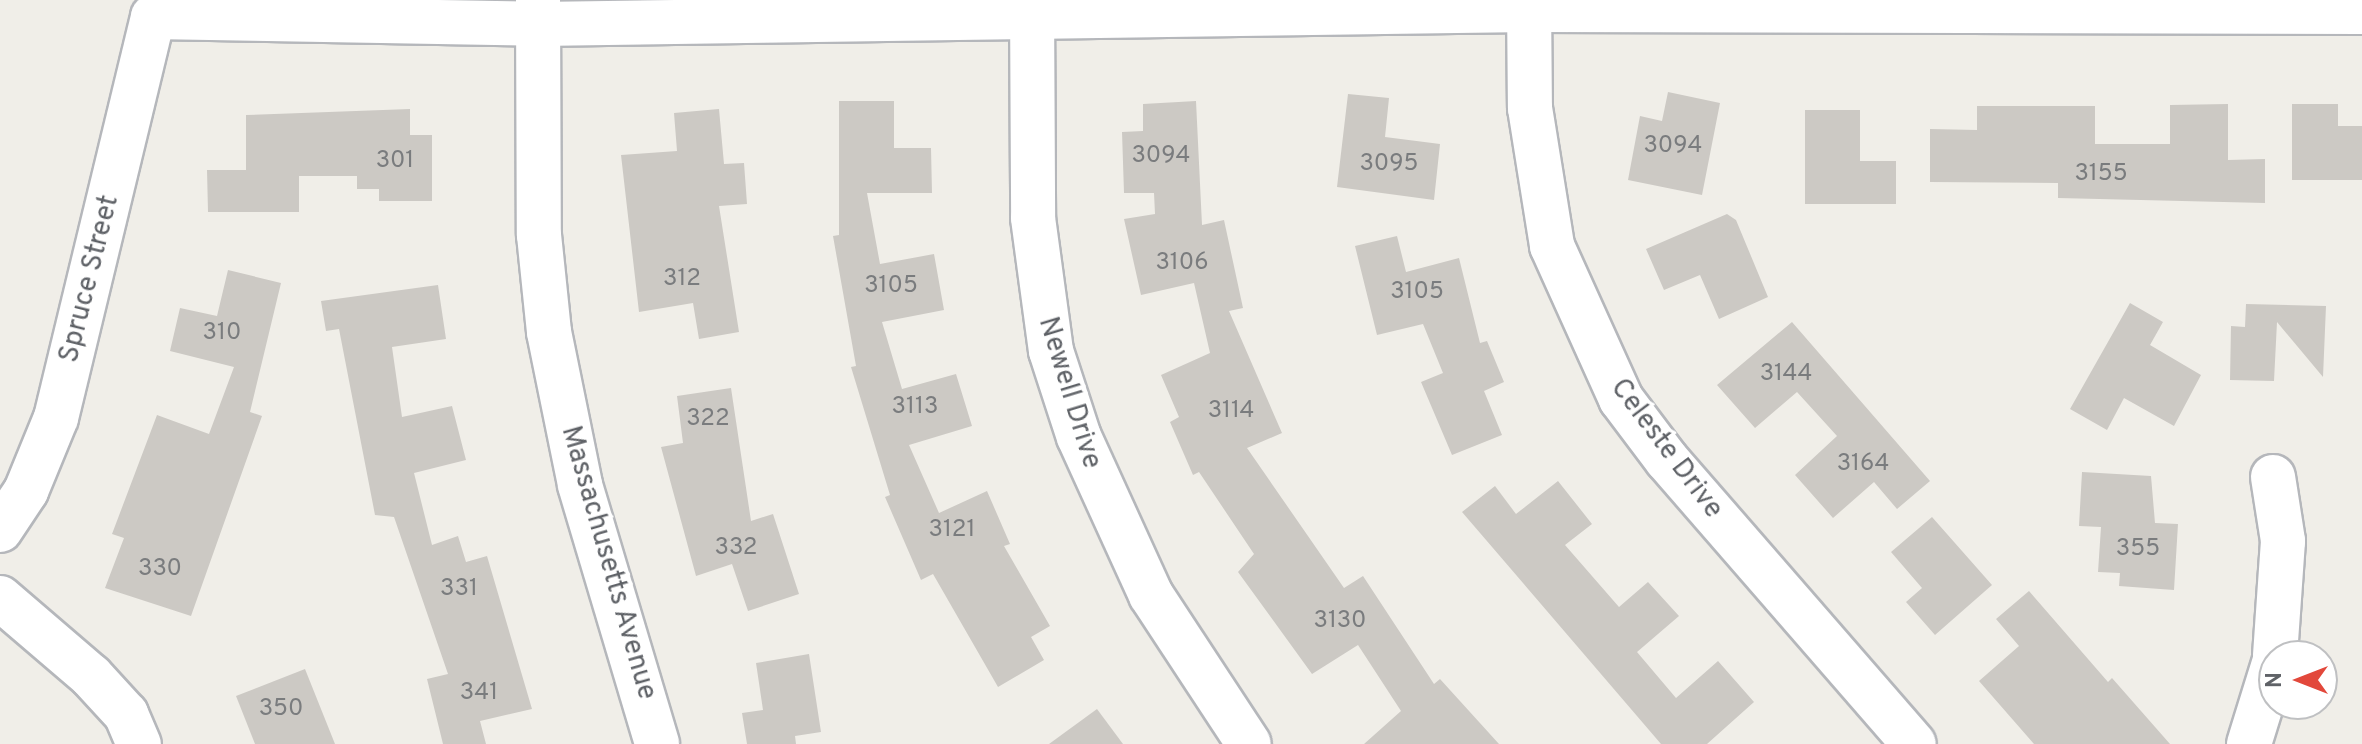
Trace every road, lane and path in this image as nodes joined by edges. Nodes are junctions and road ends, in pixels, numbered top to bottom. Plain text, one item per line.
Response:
1 (1529, 5) edge
2 (1999, 5) edge
3 (1031, 9) edge
4 (538, 12) edge
5 (2362, 12) edge
6 (2273, 477) dead end
7 (0, 530) edge
8 (0, 598) edge
9 (2276, 640) edge
10 (2258, 715) edge
11 (139, 744) edge
12 (657, 744) edge
13 (1249, 744) edge
14 (1914, 744) edge
15 (2249, 744) edge

1 - 2 street
1 - 3 street
1 - 14 street, Celeste Drive
2 - 5 street
3 - 4 street
3 - 13 street, Newell Drive
4 - 7 street, Spruce Street
4 - 12 street, Massachusetts Avenue
6 - 9 street
8 - 11 street
10 - 15 street

